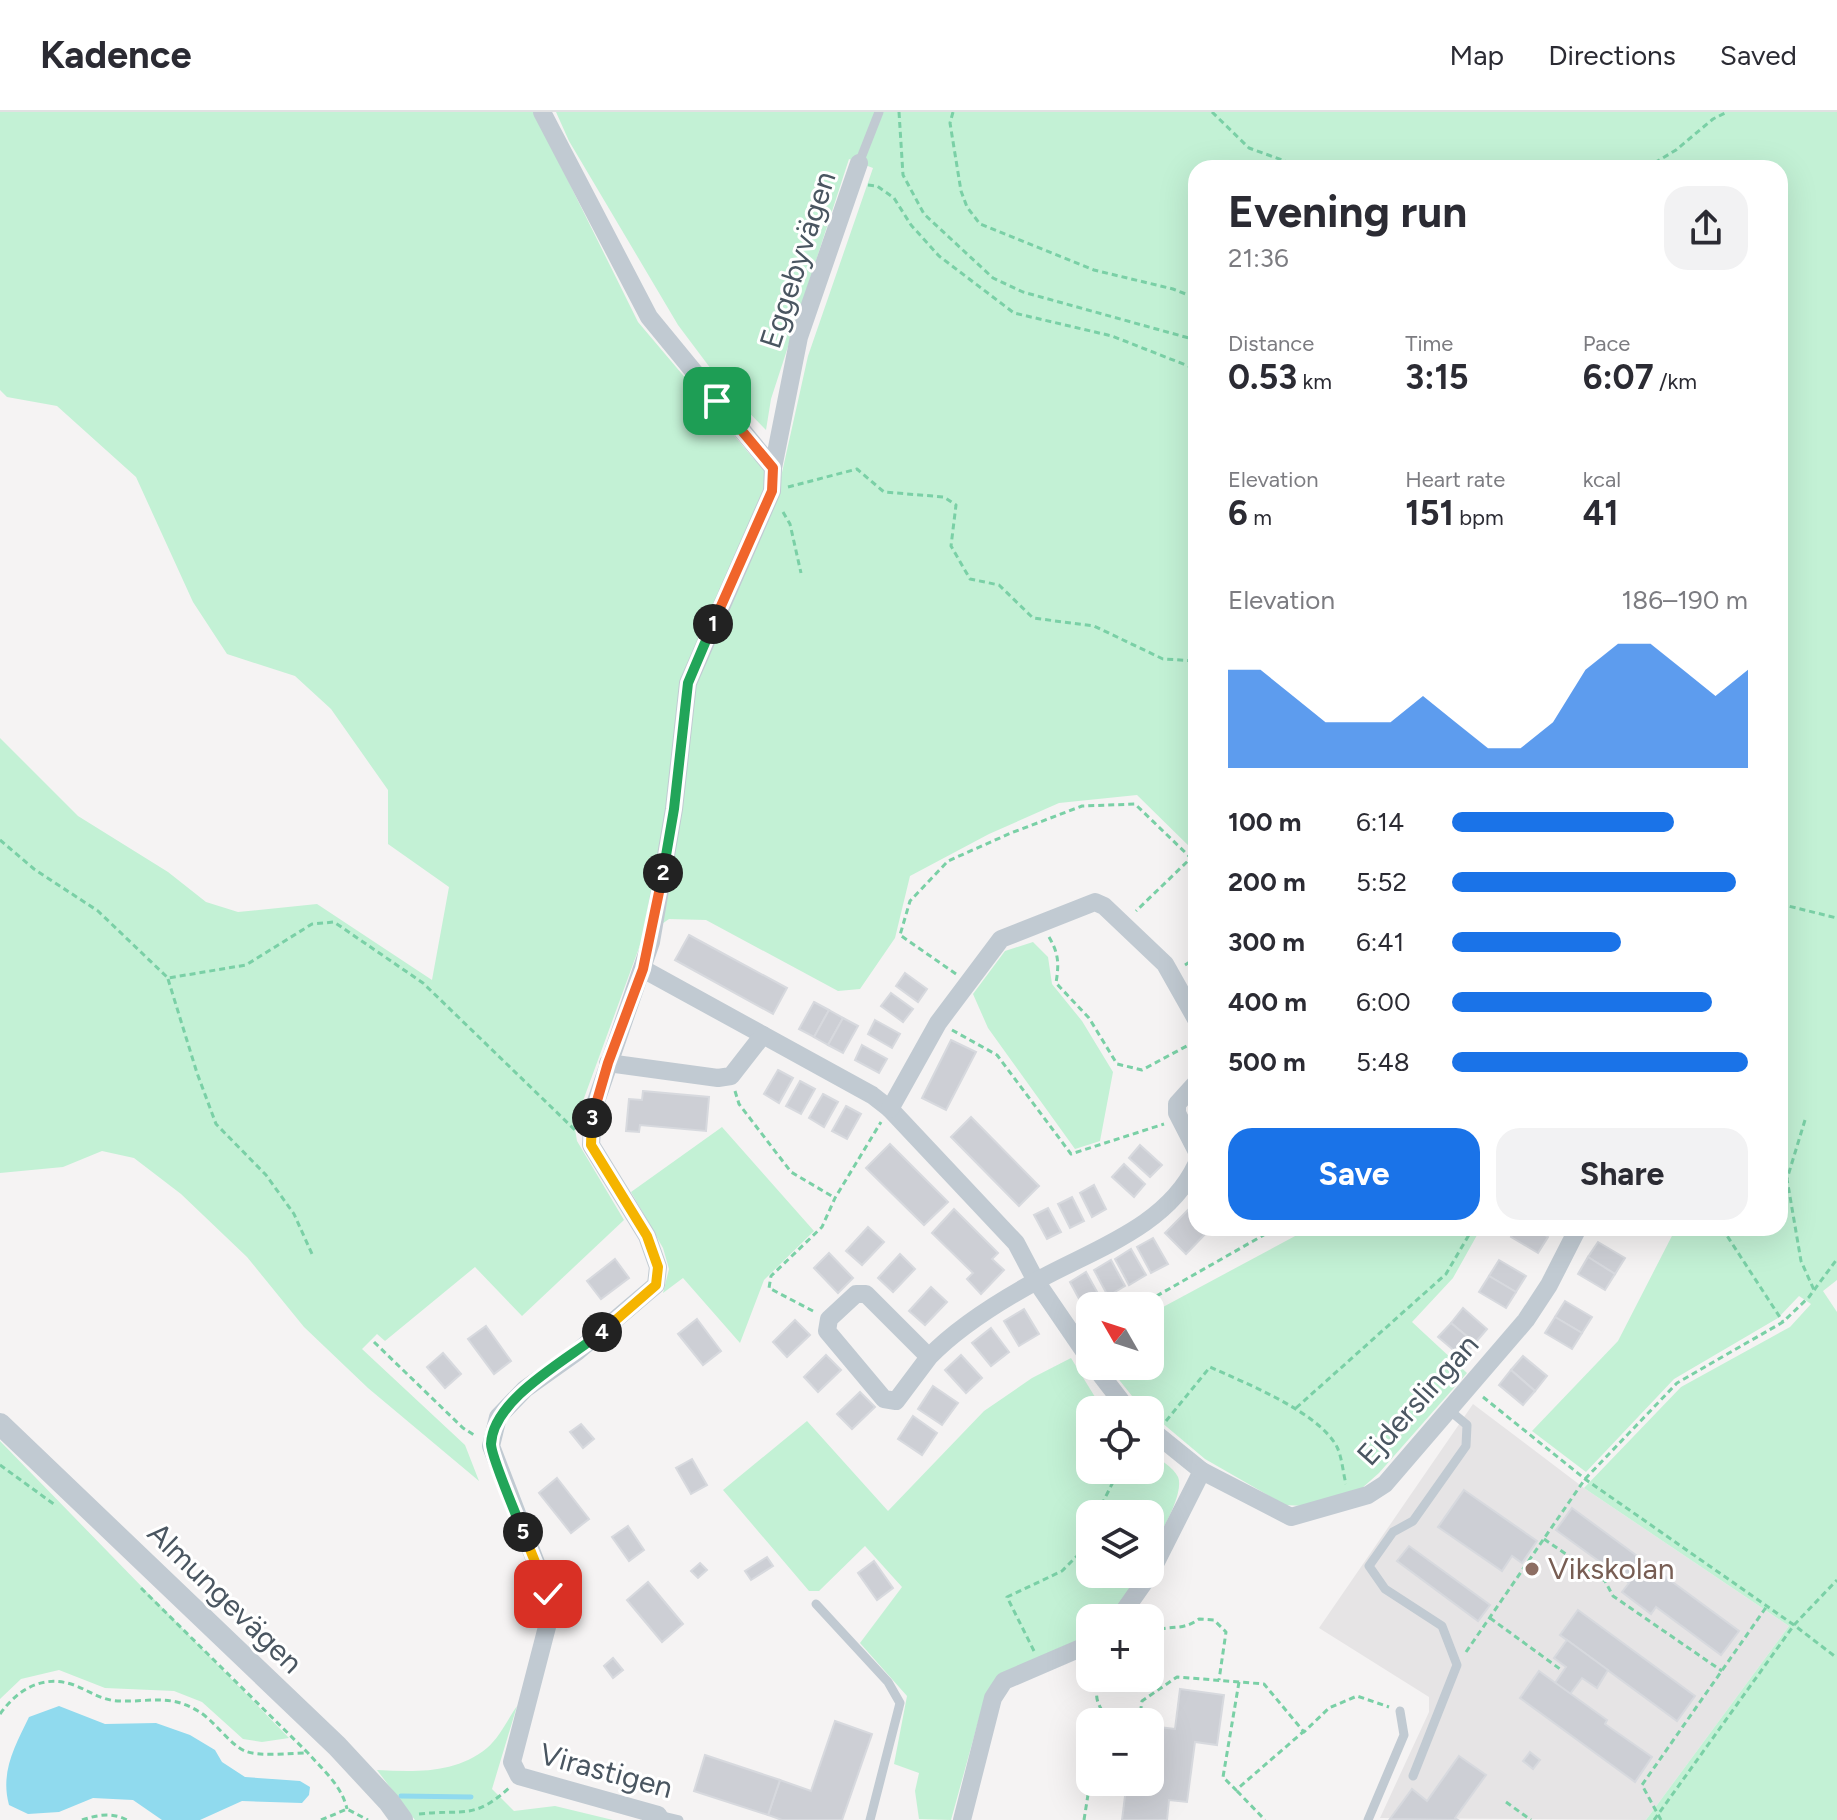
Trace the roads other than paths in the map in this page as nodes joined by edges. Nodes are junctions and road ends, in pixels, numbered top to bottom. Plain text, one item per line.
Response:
1 (542, 112) edge
2 (879, 112) edge
3 (859, 163) joint
4 (773, 468) junction
5 (643, 969) junction
6 (1188, 1005) edge
7 (763, 1035) junction
8 (608, 1063) junction
9 (1188, 1092) edge
10 (890, 1109) junction
11 (1188, 1135) edge
12 (1188, 1179) edge
13 (1574, 1236) edge
14 (1036, 1281) junction
15 (1076, 1340) edge
16 (929, 1357) junction
17 (1105, 1380) edge
18 (1117, 1396) edge
19 (1449, 1410) junction
20 (0, 1424) edge
21 (1164, 1440) edge
22 (1202, 1471) junction
23 (1164, 1546) edge
24 (816, 1604) dead end
25 (1076, 1650) edge
26 (1400, 1711) road end
27 (519, 1776) joint
28 (1413, 1776) dead end
29 (660, 1817) edge
30 (402, 1820) edge
31 (679, 1820) edge
32 (870, 1820) edge
33 (962, 1820) edge
34 (1368, 1820) edge

1 - 4 street
2 - 3 lane, Eggebyvägen
3 - 4 street, Eggebyvägen
4 - 5 street, Eggebyvägen
5 - 7 street
5 - 8 street, Eggebyvägen
6 - 10 street
7 - 8 street
7 - 10 street
8 - 27 street, Eggebyvägen
9 - 11 street
10 - 14 street
12 - 14 street
13 - 19 street, Ejderslingan
14 - 15 street
14 - 16 street
16 - 16 street
17 - 18 street
19 - 22 street, Ejderslingan
19 - 28 lane
20 - 30 street, Almungevägen
21 - 22 street, Ejderslingan
22 - 23 street
24 - 32 lane
25 - 33 street
26 - 34 lane
27 - 29 street, Virastigen
29 - 31 lane, Virastigen

